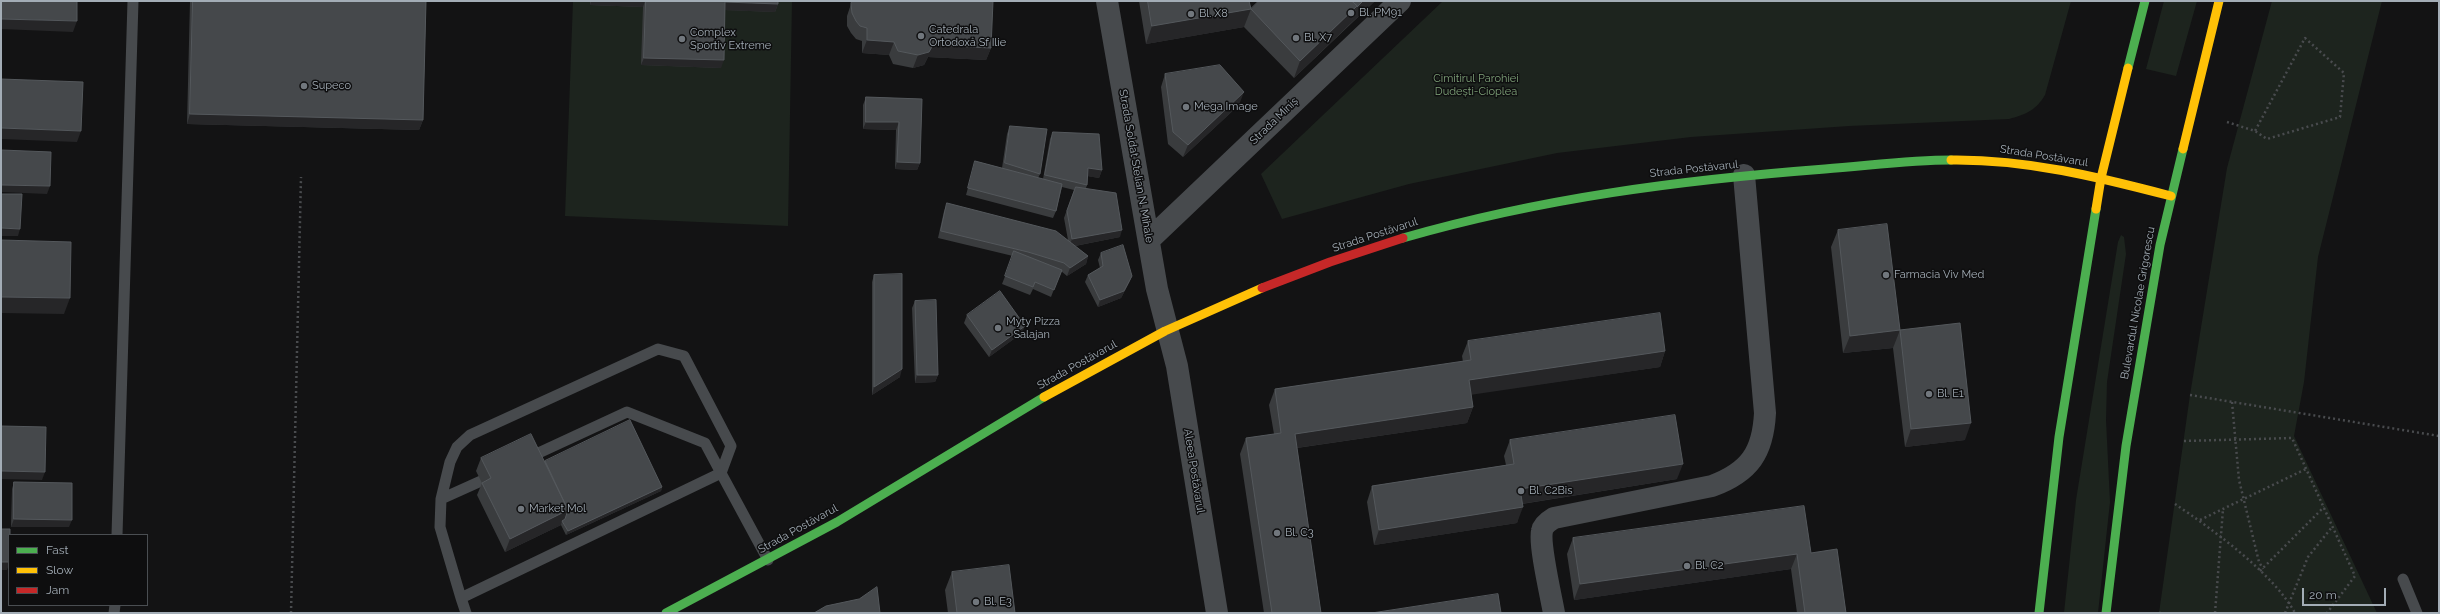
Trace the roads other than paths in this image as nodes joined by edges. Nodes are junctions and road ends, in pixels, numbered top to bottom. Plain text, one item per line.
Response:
1 (133, 1) edge
2 (1107, 1) edge
3 (1400, 1) edge
4 (2146, 1) edge
5 (2219, 1) edge
6 (1744, 175) junction
7 (2101, 178) junction
8 (2170, 196) junction
9 (1149, 240) junction
10 (1168, 330) junction
11 (532, 456) edge
12 (721, 473) junction
13 (481, 481) edge
14 (441, 499) junction
15 (117, 534) edge
16 (768, 560) junction
17 (2403, 580) dead end
18 (461, 598) junction
19 (466, 613) edge
20 (666, 613) edge
21 (1217, 613) edge
22 (1554, 613) edge
23 (2039, 613) edge
24 (2106, 613) edge
25 (2417, 613) edge

1 - 15 lane
2 - 9 street, Strada Soldat Stelian N. Mihale
3 - 9 street, Strada Miniș
4 - 7 street
5 - 8 street, Bulevardul Nicolae Grigorescu
6 - 7 street, Strada Postăvarul
6 - 10 street, Strada Postăvarul
6 - 22 street
7 - 8 street, Strada Postăvarul
7 - 23 street
8 - 24 street, Bulevardul Nicolae Grigorescu
9 - 10 street, Strada Soldat Stelian N. Mihale
10 - 16 street, Strada Postăvarul
10 - 21 street, Aleea Postăvarul
11 - 12 lane
12 - 14 lane
12 - 16 lane
12 - 18 lane
13 - 14 lane
14 - 18 lane
16 - 20 street, Strada Postăvarul
17 - 25 lane
18 - 19 lane

